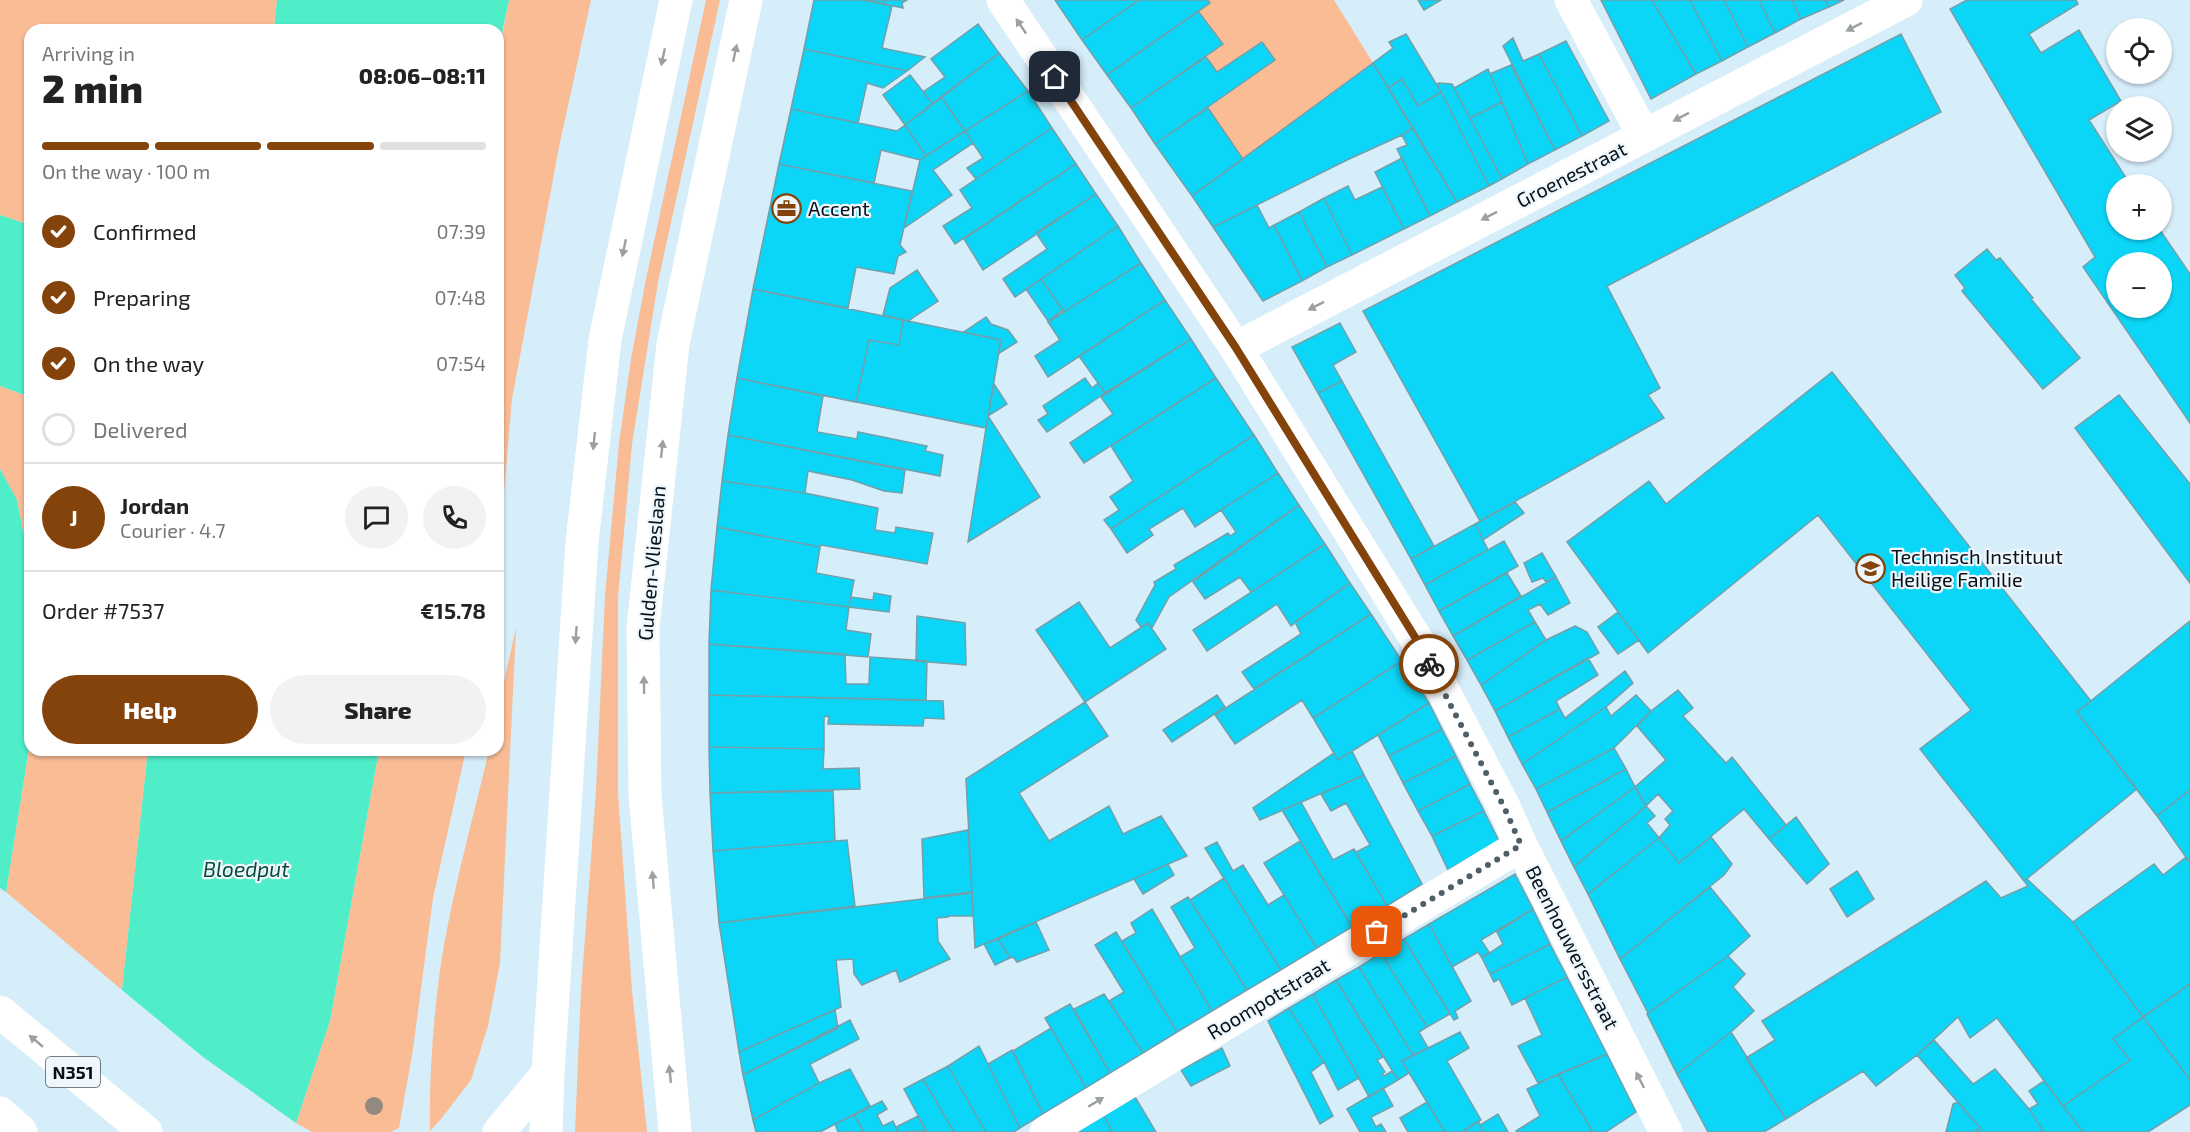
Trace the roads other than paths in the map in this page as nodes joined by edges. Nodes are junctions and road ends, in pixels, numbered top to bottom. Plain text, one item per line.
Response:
1 (676, 0) edge
2 (746, 0) edge
3 (1003, 0) edge
4 (1571, 0) edge
5 (1906, 0) edge
6 (1644, 136) junction
7 (1236, 348) junction
8 (1521, 845) junction
9 (0, 1012) edge
10 (548, 1073) junction
11 (0, 1113) edge
12 (21, 1132) edge
13 (146, 1132) edge
14 (499, 1132) edge
15 (546, 1132) edge
16 (675, 1132) edge
17 (1046, 1132) edge
18 (1666, 1132) edge

1 -> 10 street
16 -> 2 street, Gulden-Vlieslaan
7 -> 3 street, Beenhouwersstraat
4 - 6 street
5 -> 6 street, Groenestraat
6 -> 7 street, Groenestraat
7 - 8 street, Beenhouwersstraat
17 -> 8 street, Roompotstraat
18 -> 8 street, Beenhouwersstraat
13 -> 9 street, N351
10 - 14 street
10 - 15 street
11 - 12 street

